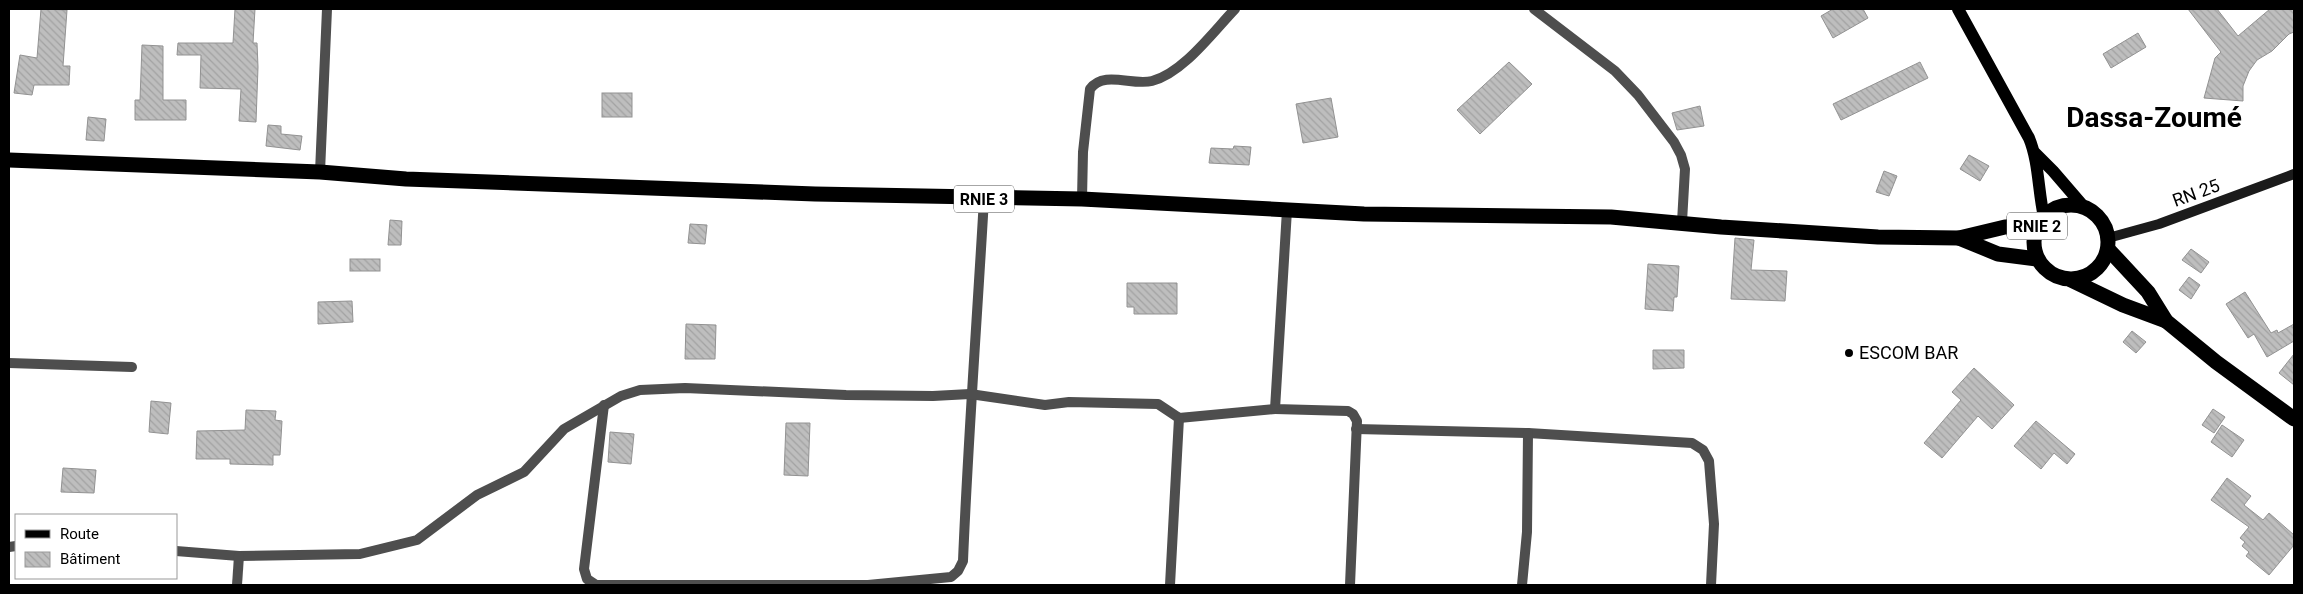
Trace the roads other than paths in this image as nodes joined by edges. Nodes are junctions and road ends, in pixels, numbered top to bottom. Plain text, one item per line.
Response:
1 (327, 9) edge
2 (1235, 9) edge
3 (1534, 9) edge
4 (1958, 9) edge
5 (2035, 153) junction
6 (9, 160) edge
7 (320, 172) junction
8 (2294, 174) edge
9 (984, 199) junction
10 (1082, 199) junction
11 (2084, 207) junction
12 (1287, 210) junction
13 (2040, 221) junction
14 (1682, 222) junction
15 (1959, 238) junction
16 (2108, 244) junction
17 (2038, 259) junction
18 (2071, 280) junction
19 (2166, 321) junction
20 (9, 363) edge
21 (132, 367) dead end
22 (970, 394) junction
23 (604, 405) junction
24 (1276, 409) junction
25 (1179, 418) junction
26 (2294, 419) edge
27 (1356, 429) junction
28 (1528, 433) junction
29 (178, 551) edge
30 (239, 556) junction
31 (237, 585) edge
32 (1170, 585) edge
33 (1350, 585) edge
34 (1522, 585) edge
35 (1711, 585) edge

1 - 7 street
2 - 10 street
3 - 14 street
4 - 5 main road, RNIE 2
5 - 11 main road, RNIE 2
5 - 13 main road, RNIE 2
6 - 7 highway, RNIE 3
7 - 9 highway, RNIE 3
8 - 16 main road, RN 25 / RN 25
9 - 10 highway, RNIE 3
9 - 22 street
10 - 12 highway, RNIE 3
11 - 13 highway, RNIE 2
11 - 16 highway, RNIE 2
12 - 14 highway, RNIE 3
12 - 24 street
13 - 15 highway, RNIE 3
13 - 17 highway, RNIE 2
14 - 15 highway, RNIE 3
15 - 17 highway, RNIE 3
16 - 18 highway
16 - 19 highway, RNIE 2
17 - 18 highway, RNIE 2
18 - 19 highway, RNIE 2
19 - 26 highway, RNIE 2
20 - 21 street
22 - 23 street
22 - 23 street
22 - 25 street
23 - 30 street
24 - 25 street
24 - 27 street
25 - 32 street
27 - 28 street
27 - 33 street
28 - 34 street
28 - 35 street
29 - 30 street
30 - 31 street

